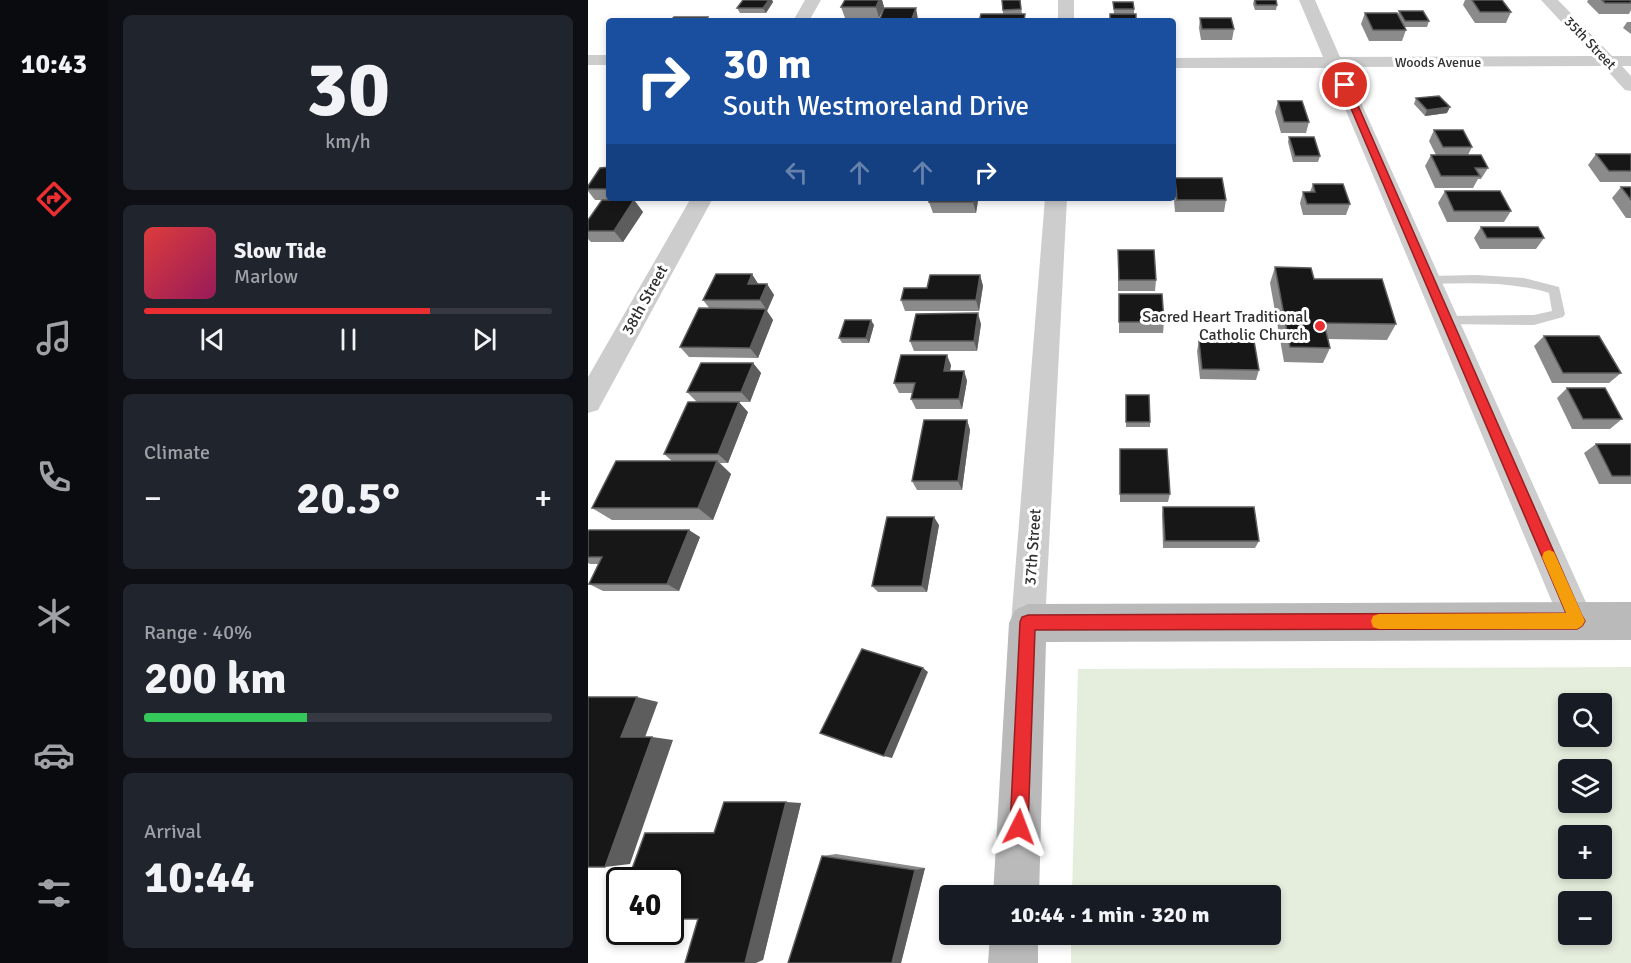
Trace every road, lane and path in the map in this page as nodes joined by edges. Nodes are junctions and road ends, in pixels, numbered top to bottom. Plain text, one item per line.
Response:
1 (813, 0) edge
2 (1066, 0) edge
3 (1307, 0) edge
4 (1549, 0) edge
5 (803, 18) edge
6 (1066, 18) edge
7 (588, 60) edge
8 (606, 60) edge
9 (1609, 61) junction
10 (1631, 61) edge
11 (1176, 63) edge
12 (1335, 63) junction
13 (1631, 86) edge
14 (700, 201) edge
15 (1056, 201) edge
16 (1429, 280) junction
17 (1447, 321) junction
18 (588, 402) edge
19 (1577, 621) junction
20 (1631, 621) edge
21 (1028, 622) junction
22 (1016, 885) edge
23 (1014, 945) edge
24 (1013, 963) edge

1 - 5 street
2 - 6 street
3 - 12 street
4 - 9 street, 35th Street
7 - 8 street
9 - 10 street, Woods Avenue
9 - 12 street, Woods Avenue
9 - 13 street, 35th Street
11 - 12 street, Woods Avenue
12 - 16 street
14 - 18 street, 38th Street
15 - 21 street, 37th Street
16 - 17 street
16 - 17 lane
17 - 19 street
19 - 20 street
19 - 21 street
21 - 22 street, 37th Street
23 - 24 street

